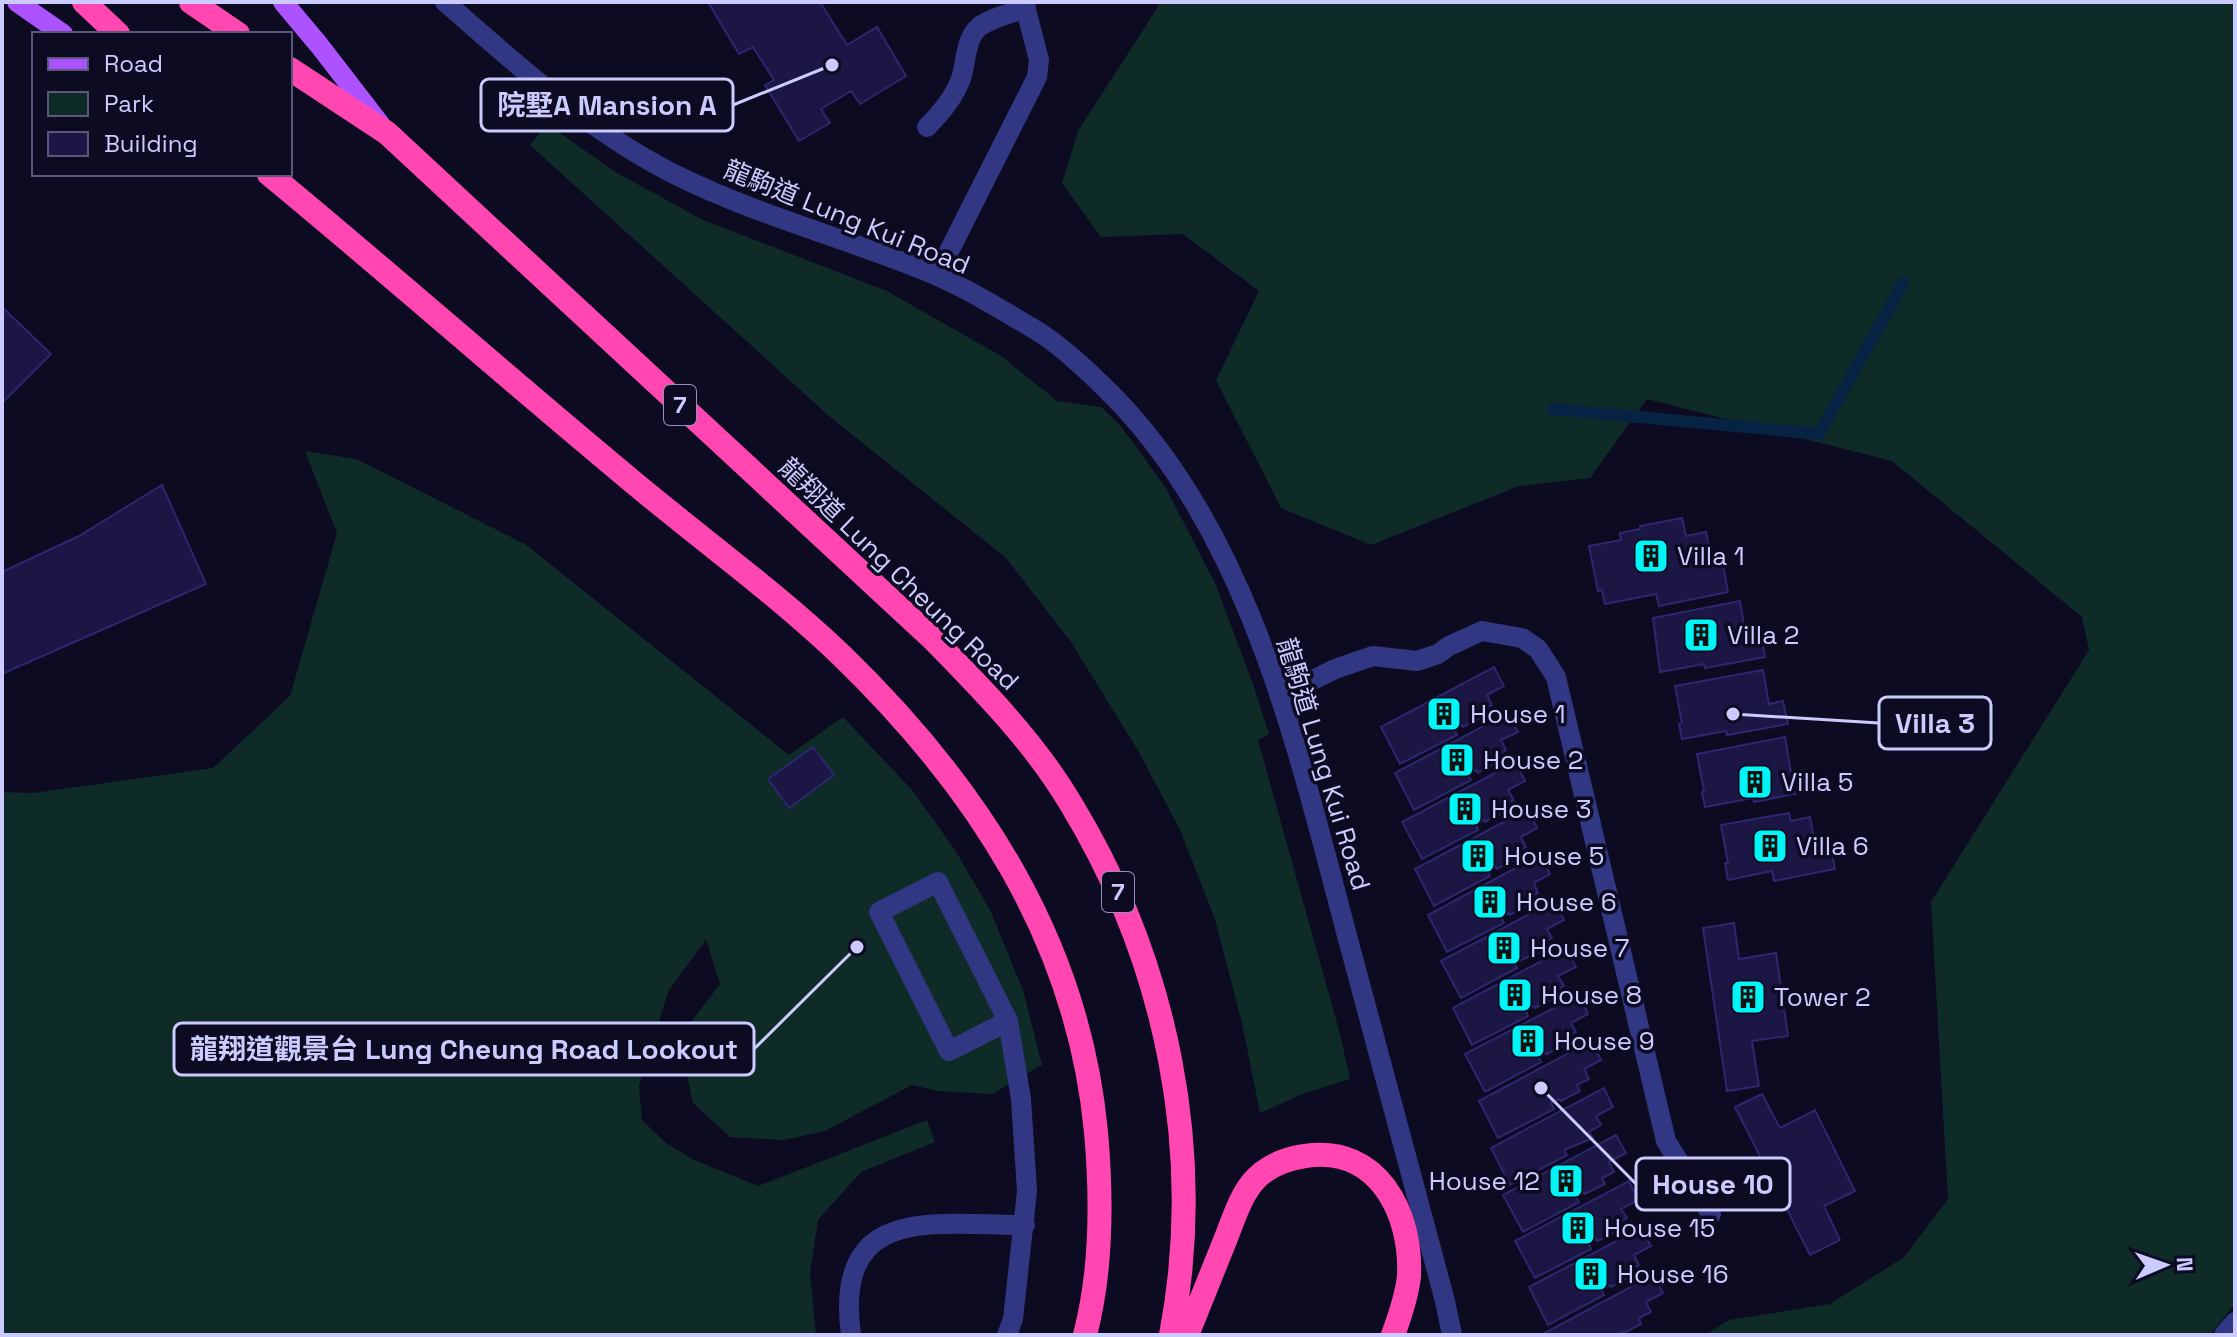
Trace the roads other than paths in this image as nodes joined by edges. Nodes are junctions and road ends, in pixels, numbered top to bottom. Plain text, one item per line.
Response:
1 (17, 2) edge
2 (84, 2) edge
3 (191, 2) edge
4 (283, 2) edge
5 (445, 2) edge
6 (1025, 5) edge
7 (60, 32) edge
8 (116, 32) edge
9 (235, 32) edge
10 (292, 70) edge
11 (927, 127) dead end
12 (387, 133) junction
13 (271, 176) edge
14 (937, 275) junction
15 (1281, 696) junction
16 (1008, 1021) junction
17 (1711, 1214) dead end
18 (1025, 1225) junction
19 (2235, 1322) edge
20 (850, 1326) edge
21 (1007, 1335) edge
22 (1085, 1335) edge
23 (1171, 1335) edge
24 (1187, 1335) edge
25 (1393, 1335) edge
26 (1452, 1335) edge
27 (2224, 1335) edge

1 - 7 main road
2 - 8 highway
3 - 9 highway
4 - 12 main road
5 - 14 street, 龍駒道 Lung Kui Road
6 - 11 street
6 - 14 street
10 - 12 highway, 龍翔道 Lung Cheung Road / 7
12 - 23 highway, 龍翔道 Lung Cheung Road / 7
13 - 22 highway
14 - 15 street, 龍駒道 Lung Kui Road
15 - 17 street
15 - 26 street, 龍駒道 Lung Kui Road
16 - 16 street
16 - 18 street
18 - 20 street
18 - 21 street
19 - 27 street
24 - 25 highway

